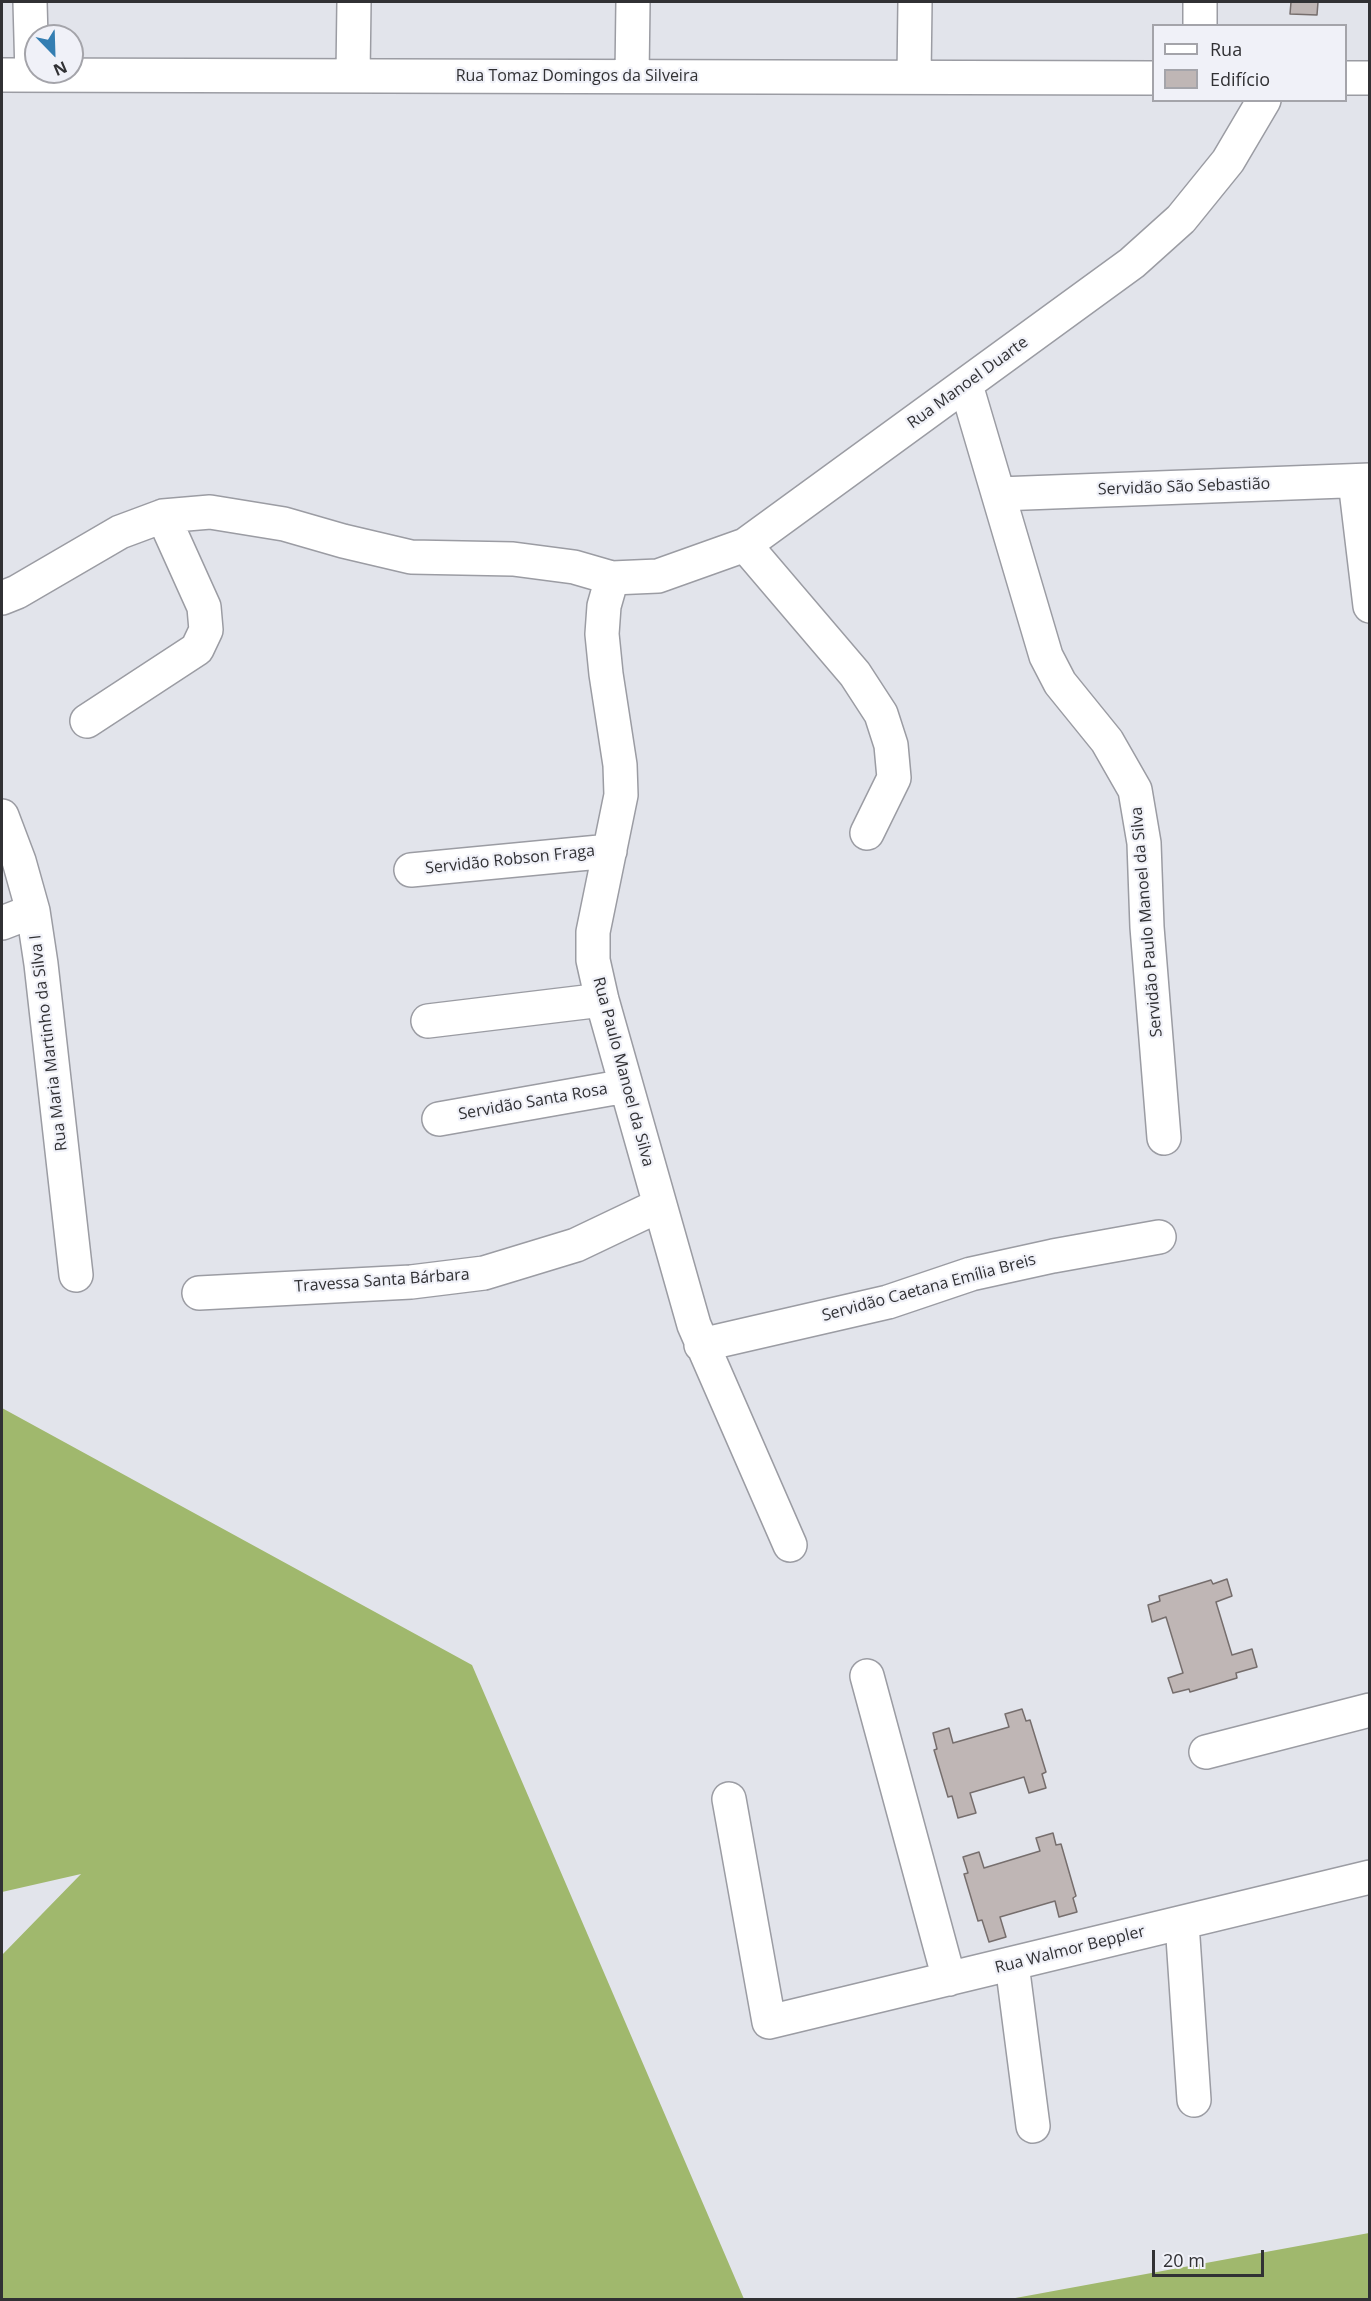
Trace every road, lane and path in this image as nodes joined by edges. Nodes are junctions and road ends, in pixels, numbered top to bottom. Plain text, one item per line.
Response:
1 (30, 2) edge
2 (354, 2) edge
3 (633, 2) edge
4 (915, 2) edge
5 (1200, 2) edge
6 (1200, 24) edge
7 (17, 75) edge
8 (353, 75) junction
9 (632, 76) junction
10 (914, 77) junction
11 (1152, 78) edge
12 (1347, 78) edge
13 (1370, 78) edge
14 (1263, 102) edge
15 (966, 385) junction
16 (1362, 480) edge
17 (999, 494) junction
18 (163, 516) junction
19 (746, 545) junction
20 (612, 578) junction
21 (2, 598) edge
22 (1370, 606) edge
23 (87, 722) dead end
24 (2, 816) edge
25 (867, 833) dead end
26 (610, 851) junction
27 (411, 870) dead end
28 (33, 911) junction
29 (2, 923) edge
30 (602, 1000) junction
31 (428, 1021) dead end
32 (626, 1086) junction
33 (439, 1119) dead end
34 (1164, 1138) dead end
35 (660, 1205) junction
36 (1159, 1237) dead end
37 (76, 1275) dead end
38 (199, 1293) dead end
39 (701, 1345) junction
40 (790, 1545) dead end
41 (867, 1676) dead end
42 (1370, 1710) edge
43 (1206, 1752) dead end
44 (729, 1799) dead end
45 (1370, 1877) edge
46 (1182, 1923) junction
47 (1012, 1964) junction
48 (949, 1979) junction
49 (1194, 2100) dead end
50 (1032, 2126) dead end

1 - 7 street
2 - 8 street
3 - 9 street
4 - 10 street
5 - 6 street
7 - 8 street, Rua Tomaz Domingos da Silveira
8 - 9 street, Rua Tomaz Domingos da Silveira
9 - 10 street, Rua Tomaz Domingos da Silveira
10 - 11 street, Rua Tomaz Domingos da Silveira
12 - 13 street
14 - 15 street, Rua Manoel Duarte
15 - 17 street, Servidão Paulo Manoel da Silva
15 - 19 street, Rua Manoel Duarte
16 - 17 street, Servidão São Sebastião
16 - 22 street
17 - 34 street, Servidão Paulo Manoel da Silva
18 - 20 street, Rua Manoel Duarte
18 - 21 street, Rua Manoel Duarte
18 - 23 street
19 - 20 street, Rua Manoel Duarte
19 - 25 street
20 - 26 street, Rua Paulo Manoel da Silva
24 - 28 street, Rua Maria Martinho da Silva I
26 - 27 street, Servidão Robson Fraga
26 - 30 street, Rua Paulo Manoel da Silva
28 - 29 street
28 - 37 street, Rua Maria Martinho da Silva I
30 - 31 street
30 - 32 street, Rua Paulo Manoel da Silva
32 - 33 street, Servidão Santa Rosa
32 - 35 street, Rua Paulo Manoel da Silva
35 - 38 street, Travessa Santa Bárbara
35 - 39 street, Rua Paulo Manoel da Silva
36 - 39 street, Servidão Caetana Emília Breis
39 - 40 street, Rua Paulo Manoel da Silva
41 - 48 street
42 - 43 street
44 - 48 street, Rua Walmor Beppler
45 - 46 street, Rua Walmor Beppler
46 - 47 street, Rua Walmor Beppler
46 - 49 street
47 - 48 street, Rua Walmor Beppler
47 - 50 street

